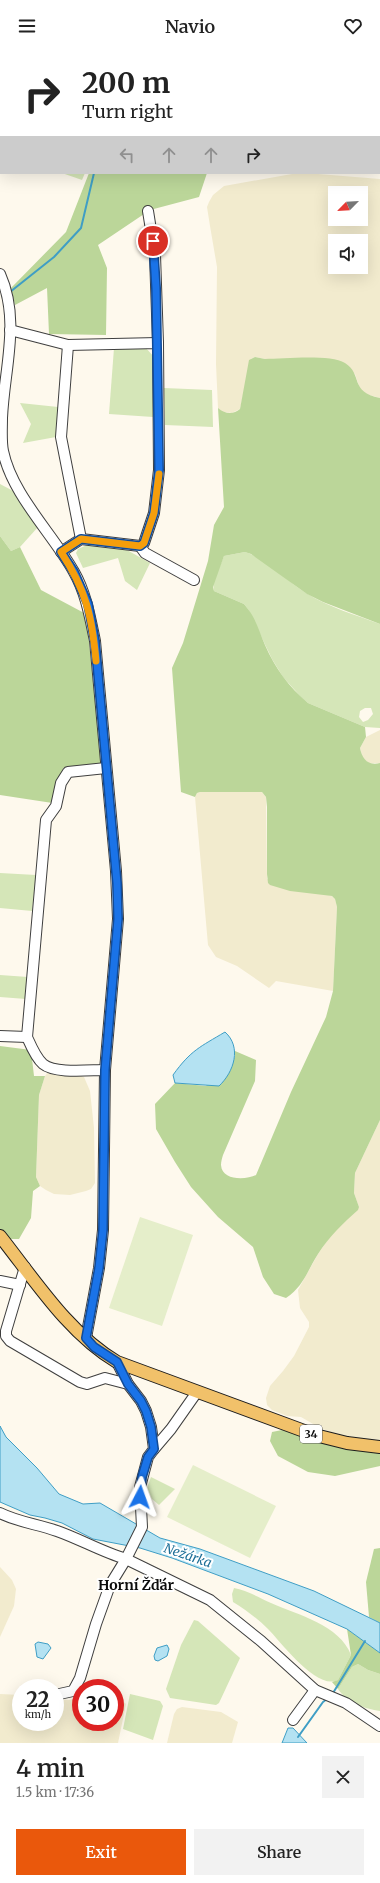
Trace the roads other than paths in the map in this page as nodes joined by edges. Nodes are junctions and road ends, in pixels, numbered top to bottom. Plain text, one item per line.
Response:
1 (148, 211) dead end
2 (0, 274) edge
3 (10, 330) junction
4 (158, 343) junction
5 (68, 345) junction
6 (81, 539) junction
7 (140, 546) junction
8 (61, 552) junction
9 (194, 580) dead end
10 (106, 768) junction
11 (0, 1036) edge
12 (27, 1037) junction
13 (105, 1070) junction
14 (0, 1236) edge
15 (25, 1267) junction
16 (0, 1281) edge
17 (20, 1285) junction
18 (86, 1338) junction
19 (117, 1362) junction
20 (128, 1384) junction
21 (197, 1392) junction
22 (151, 1427) junction
23 (171, 1429) junction
24 (380, 1447) edge
25 (154, 1449) junction
26 (0, 1513) edge
27 (128, 1556) junction
28 (315, 1690) junction
29 (64, 1692) edge
30 (293, 1720) dead end
31 (380, 1726) edge

1 - 4 street
2 - 3 street
3 - 5 street
3 - 8 street
4 - 5 street
4 - 7 street
5 - 6 street
6 - 7 street
6 - 8 street
7 - 9 street
8 - 10 street
10 - 12 street
10 - 13 street
11 - 12 street
12 - 13 street
13 - 18 street
14 - 15 main road, 34
15 - 17 street
15 - 18 main road, 34
16 - 17 street
17 - 20 street
18 - 19 main road, 34
19 - 20 street
19 - 21 main road, 34
20 - 22 street
21 - 23 street
21 - 24 main road, 34
22 - 23 street
22 - 25 street
23 - 25 street
25 - 27 street
26 - 27 street
27 - 28 street
27 - 29 street
28 - 30 street
28 - 31 street

